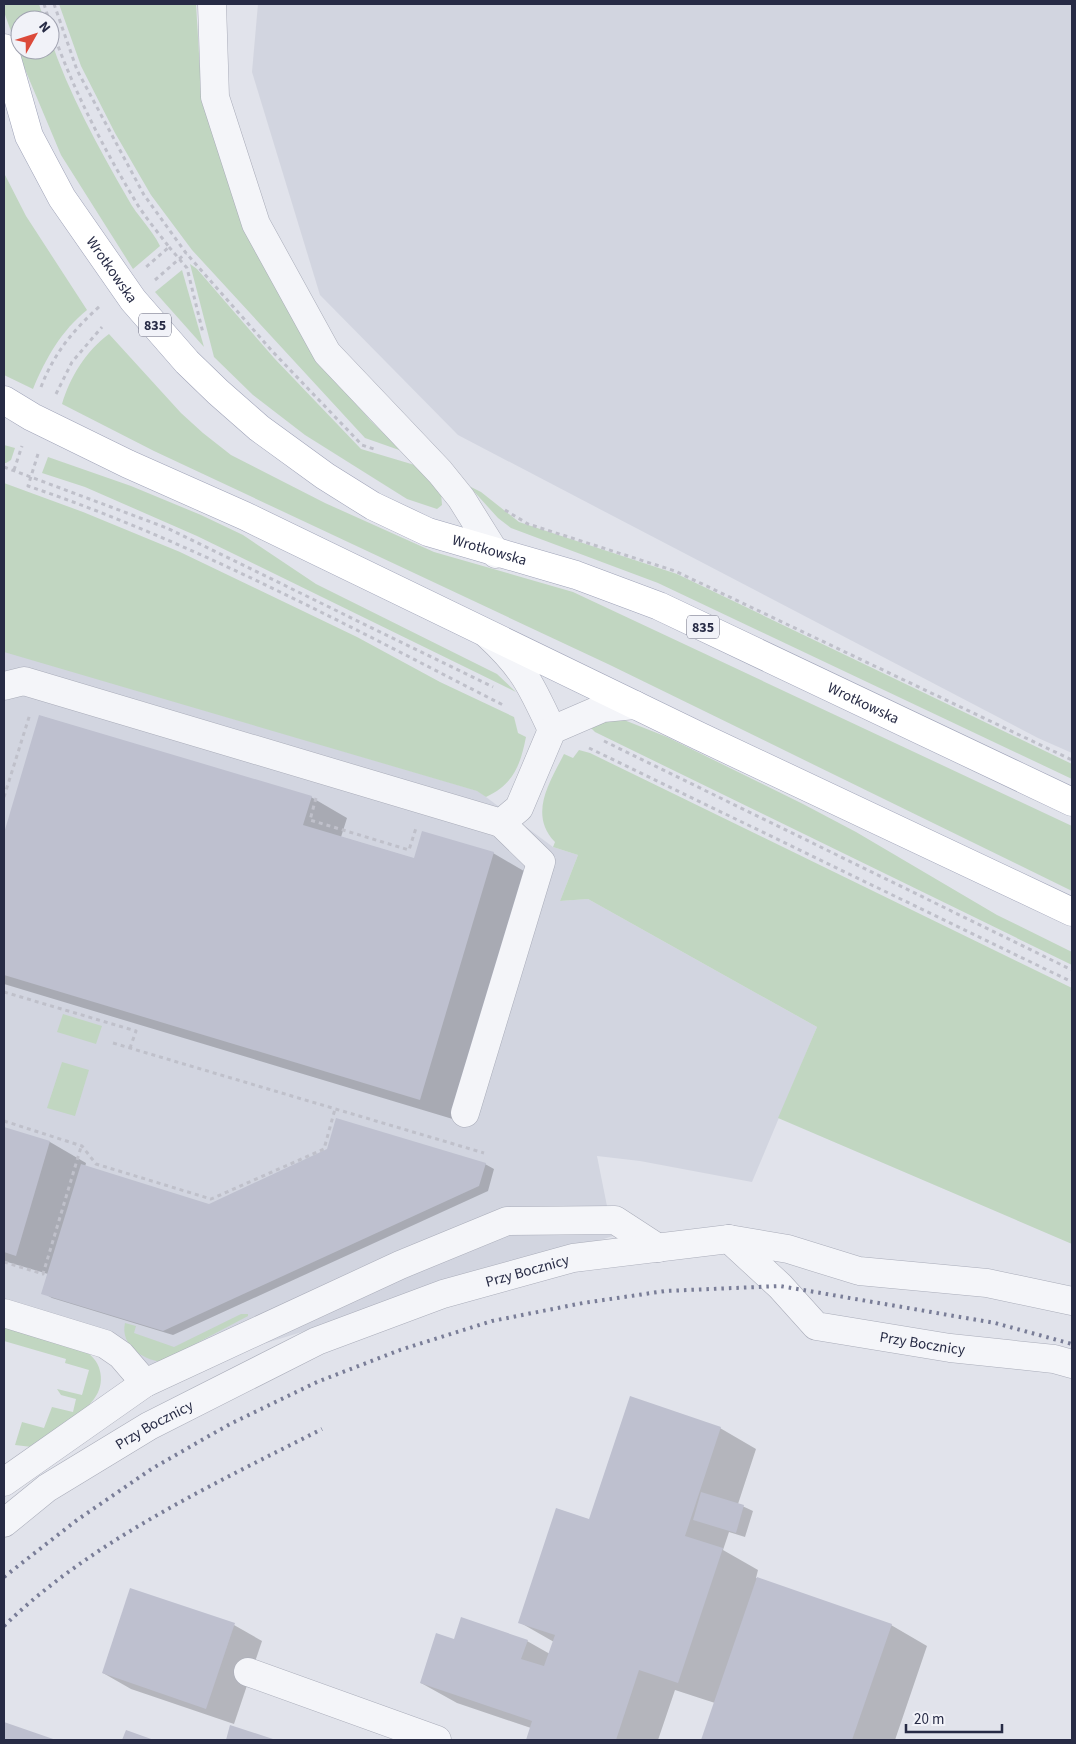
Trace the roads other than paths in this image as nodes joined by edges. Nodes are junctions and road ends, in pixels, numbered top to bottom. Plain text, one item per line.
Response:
1 (212, 4) edge
2 (4, 48) edge
3 (4, 95) edge
4 (29, 136) junction
5 (4, 400) edge
6 (4, 414) edge
7 (32, 417) junction
8 (496, 554) junction
9 (486, 633) junction
10 (4, 686) edge
11 (635, 705) junction
12 (552, 730) junction
13 (1072, 802) edge
14 (501, 824) junction
15 (1072, 912) edge
16 (465, 1113) dead end
17 (729, 1239) junction
18 (658, 1248) junction
19 (1072, 1301) edge
20 (4, 1313) edge
21 (1072, 1364) edge
22 (145, 1383) junction
23 (4, 1482) edge
24 (4, 1523) edge
25 (248, 1672) dead end
26 (437, 1740) edge

1 - 8 street
2 - 4 main road, 835
3 - 4 street
4 - 8 main road, Wrotkowska / 835
5 - 7 main road
6 - 7 street
7 - 9 main road
8 - 13 main road, Wrotkowska / 835
9 - 11 main road
9 - 12 street
10 - 14 street
11 - 12 street
11 - 15 main road
12 - 14 street
14 - 16 street
17 - 18 street, Przy Bocznicy
17 - 19 street
17 - 21 street, Przy Bocznicy
18 - 22 street
18 - 24 street, Przy Bocznicy
20 - 22 street
22 - 23 street
25 - 26 street

